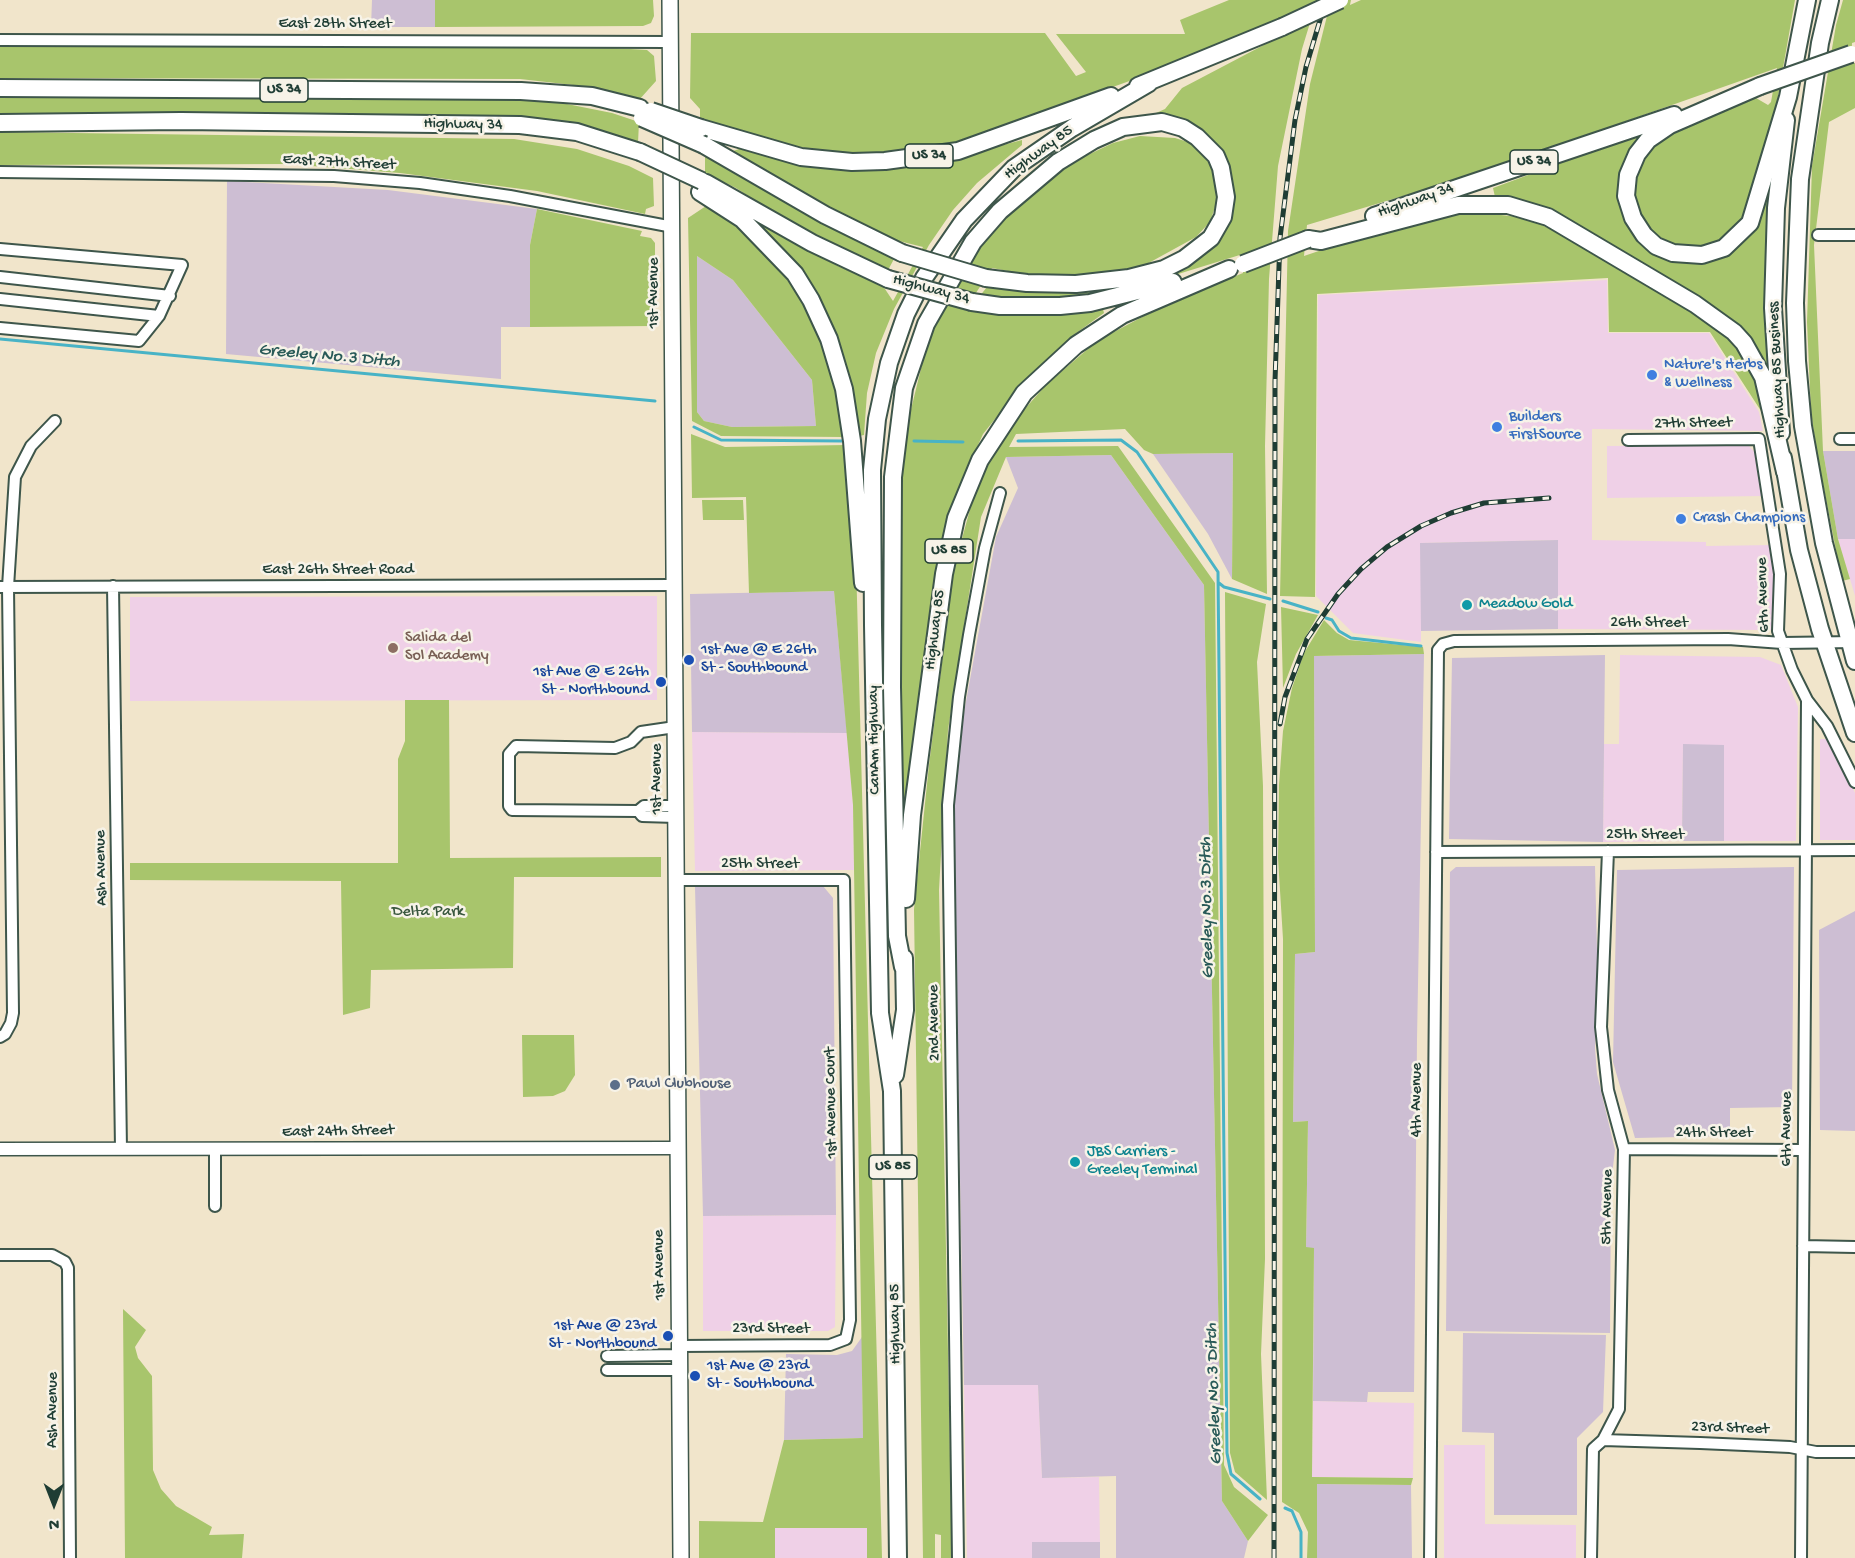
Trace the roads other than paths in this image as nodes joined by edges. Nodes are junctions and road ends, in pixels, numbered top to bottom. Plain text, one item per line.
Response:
1 (670, 0) edge
2 (1340, 0) edge
3 (1807, 0) edge
4 (1830, 0) edge
5 (0, 40) edge
6 (670, 42) junction
7 (1853, 54) edge
8 (1149, 82) junction
9 (1760, 86) junction
10 (0, 88) edge
11 (1788, 97) junction
12 (641, 113) junction
13 (0, 123) edge
14 (0, 172) edge
15 (701, 187) junction
16 (673, 226) junction
17 (1818, 235) dead end
18 (1855, 236) edge
19 (1308, 239) junction
20 (0, 249) edge
21 (1236, 267) junction
22 (0, 277) edge
23 (170, 296) junction
24 (0, 299) edge
25 (159, 316) junction
26 (0, 328) edge
27 (55, 421) dead end
28 (1759, 439) joint
29 (1840, 439) dead end
30 (1628, 440) dead end
31 (1855, 440) edge
32 (1785, 472) junction
33 (1000, 493) dead end
34 (675, 585) junction
35 (4, 586) edge
36 (113, 586) junction
37 (873, 624) junction
38 (1823, 642) junction
39 (1852, 642) edge
40 (1782, 643) junction
41 (1443, 644) joint
42 (1855, 662) edge
43 (6, 700) edge
44 (1807, 700) junction
45 (675, 727) junction
46 (1855, 733) edge
47 (1855, 782) edge
48 (676, 812) junction
49 (1855, 850) edge
50 (1608, 851) junction
51 (1805, 851) junction
52 (1436, 852) junction
53 (877, 855) joint
54 (676, 880) junction
55 (844, 880) joint
56 (903, 967) junction
57 (0, 1037) edge
58 (892, 1091) junction
59 (676, 1148) junction
60 (0, 1149) edge
61 (121, 1149) junction
62 (214, 1149) junction
63 (1624, 1149) junction
64 (1803, 1150) junction
65 (215, 1206) dead end
66 (1803, 1246) junction
67 (1855, 1247) edge
68 (0, 1255) edge
69 (850, 1325) joint
70 (607, 1356) dead end
71 (679, 1357) junction
72 (607, 1370) dead end
73 (1604, 1440) junction
74 (1803, 1450) junction
75 (1855, 1452) edge
76 (70, 1558) edge
77 (681, 1558) edge
78 (898, 1558) edge
79 (958, 1558) edge
80 (1430, 1558) edge
81 (1591, 1558) edge
82 (1801, 1558) edge

1 - 6 main road, 1st Avenue
2 - 8 main road, Highway 34 / US 34, bridge
3 - 11 main road, Highway 85 Business
4 - 39 main road, Highway 85 Business
5 - 6 street, East 28th Street
6 - 16 main road, 1st Avenue
7 - 9 main road, Highway 34 / US 34, bridge
8 - 12 main road, Highway 34 / US 34, bridge
8 - 37 main road, Highway 85 / US 85
9 - 11 main road
9 - 19 main road, Highway 34 / US 34
10 - 12 main road, Highway 34 / US 34
11 - 32 main road, Highway 85 Business
12 - 56 main road, bridge
13 - 15 main road, Highway 34 / US 34
14 - 16 street, East 27th Street
15 - 21 main road, Highway 34 / US 34, bridge
15 - 37 main road
16 - 34 main road, 1st Avenue
17 - 18 street
19 - 21 main road, Highway 34 / US 34, bridge
19 - 32 main road
20 - 23 street
21 - 56 main road, Highway 85 / US 85
22 - 23 street
23 - 25 street
24 - 25 street
25 - 26 street
27 - 35 street
28 - 30 street, 27th Street
28 - 40 street, 6th Avenue
29 - 31 street
32 - 38 main road, Highway 85 Business
33 - 79 street, 2nd Avenue
34 - 36 street, East 26th Street Road
34 - 45 main road, 1st Avenue
35 - 36 street, East 26th Street Road
35 - 43 street
36 - 61 street, Ash Avenue
37 - 53 main road, CanAm Highway / US 85
38 - 39 street, 26th Street
38 - 40 street, 26th Street
38 - 46 main road, Highway 85 Business
39 - 42 main road, Highway 85 Business
40 - 41 street, 26th Street
40 - 44 street, 6th Avenue
41 - 52 street, 4th Avenue
43 - 57 street
44 - 47 street
44 - 51 street, 6th Avenue
45 - 48 main road, 1st Avenue
45 - 48 street
48 - 54 main road, 1st Avenue
49 - 51 street, 25th Street
50 - 51 street, 25th Street
50 - 52 street, 25th Street
50 - 63 street, 5th Avenue
51 - 64 street, 6th Avenue
52 - 80 street, 4th Avenue
53 - 58 main road, Highway 85 / US 85
54 - 55 street, 25th Street
54 - 59 main road, 1st Avenue
55 - 69 street, 1st Avenue Court
56 - 58 main road, Highway 85 / US 85
58 - 78 main road, Highway 85 / US 85
59 - 62 street, East 24th Street
59 - 71 main road, 1st Avenue
60 - 61 street, East 24th Street
61 - 62 street, East 24th Street
62 - 65 street
63 - 64 street, 24th Street
63 - 73 street, 5th Avenue
64 - 66 street, 6th Avenue
66 - 67 street
66 - 74 street, 6th Avenue
68 - 76 street, Ash Avenue
69 - 71 street, 23rd Street
70 - 71 street
71 - 72 street
71 - 77 main road, 1st Avenue
73 - 74 street, 23rd Street
73 - 81 street, 5th Avenue
74 - 75 street, 23rd Street
74 - 82 street, 6th Avenue

